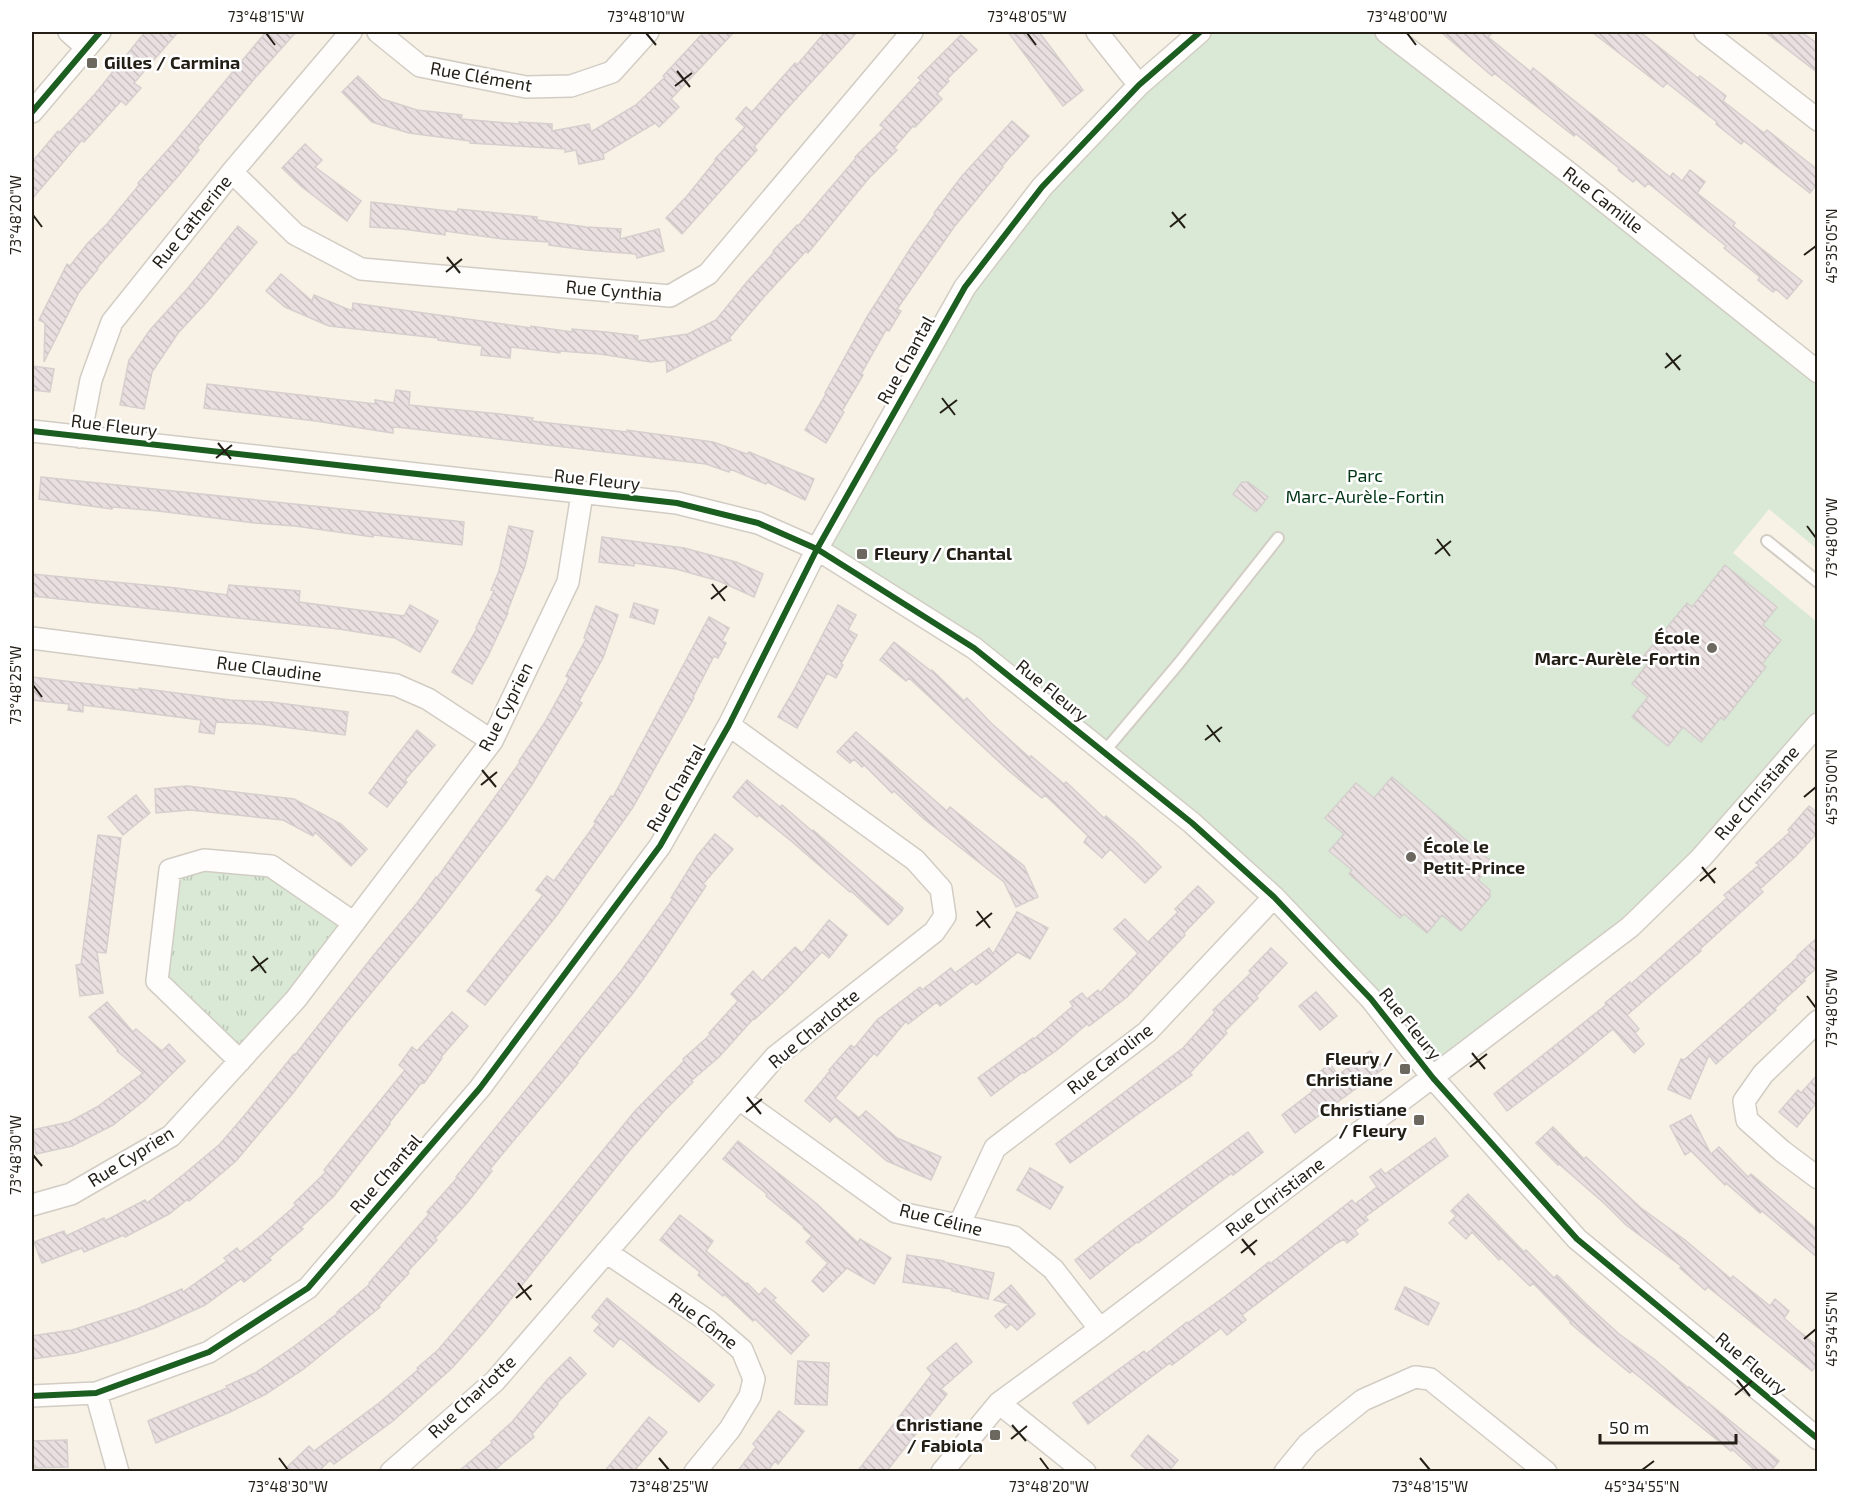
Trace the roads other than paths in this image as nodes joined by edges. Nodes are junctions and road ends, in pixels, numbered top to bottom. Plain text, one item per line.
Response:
1 (69, 32) edge
2 (351, 32) edge
3 (378, 32) edge
4 (648, 32) edge
5 (912, 32) edge
6 (1097, 32) edge
7 (1200, 32) edge
8 (1386, 32) edge
9 (1705, 32) edge
10 (93, 39) edge
11 (1139, 85) junction
12 (32, 112) edge
13 (1818, 120) edge
14 (232, 172) junction
15 (1818, 372) edge
16 (32, 431) edge
17 (80, 437) junction
18 (582, 494) junction
19 (1278, 538) dead end
20 (1767, 541) dead end
21 (817, 549) junction
22 (1818, 582) edge
23 (32, 638) edge
24 (1818, 724) edge
25 (729, 725) junction
26 (492, 741) junction
27 (1104, 752) junction
28 (1274, 897) junction
29 (354, 923) junction
30 (1818, 1021) edge
31 (240, 1061) junction
32 (1433, 1078) junction
33 (739, 1099) junction
34 (1818, 1178) edge
35 (32, 1206) edge
36 (959, 1225) junction
37 (606, 1252) junction
38 (1100, 1329) junction
39 (96, 1393) junction
40 (32, 1396) edge
41 (999, 1403) junction
42 (1818, 1439) edge
43 (118, 1472) edge
44 (391, 1472) edge
45 (695, 1472) edge
46 (942, 1472) edge
47 (1085, 1472) edge
48 (1285, 1472) edge
49 (1545, 1472) edge

1 - 10 street
2 - 14 street, Rue Catherine
3 - 4 street, Rue Clément
5 - 14 street, Rue Cynthia
6 - 11 street
7 - 11 street, Rue Chantal
8 - 15 street, Rue Camille
9 - 13 street
10 - 12 street
11 - 21 street, Rue Chantal
14 - 17 street, Rue Catherine
16 - 17 street, Rue Fleury
17 - 18 street, Rue Fleury
18 - 21 street, Rue Fleury
18 - 26 street, Rue Cyprien
19 - 27 lane
20 - 22 lane
21 - 25 street, Rue Chantal
21 - 27 street, Rue Fleury
23 - 26 street, Rue Claudine
24 - 32 street, Rue Christiane
25 - 33 street, Rue Charlotte
25 - 39 street, Rue Chantal
26 - 29 street, Rue Cyprien
27 - 28 street, Rue Fleury
28 - 32 street, Rue Fleury
28 - 36 street, Rue Caroline
29 - 31 street, Rue Cyprien
29 - 31 street
30 - 34 street
31 - 35 street, Rue Cyprien
32 - 38 street, Rue Christiane
32 - 42 street, Rue Fleury
33 - 36 street, Rue Céline
33 - 37 street, Rue Charlotte
36 - 38 street, Rue Céline
37 - 44 street, Rue Charlotte
37 - 45 street, Rue Côme
38 - 41 street, Rue Christiane
39 - 40 street, Rue Chantal
39 - 43 street
41 - 46 street, Rue Christiane
41 - 47 street
48 - 49 street

